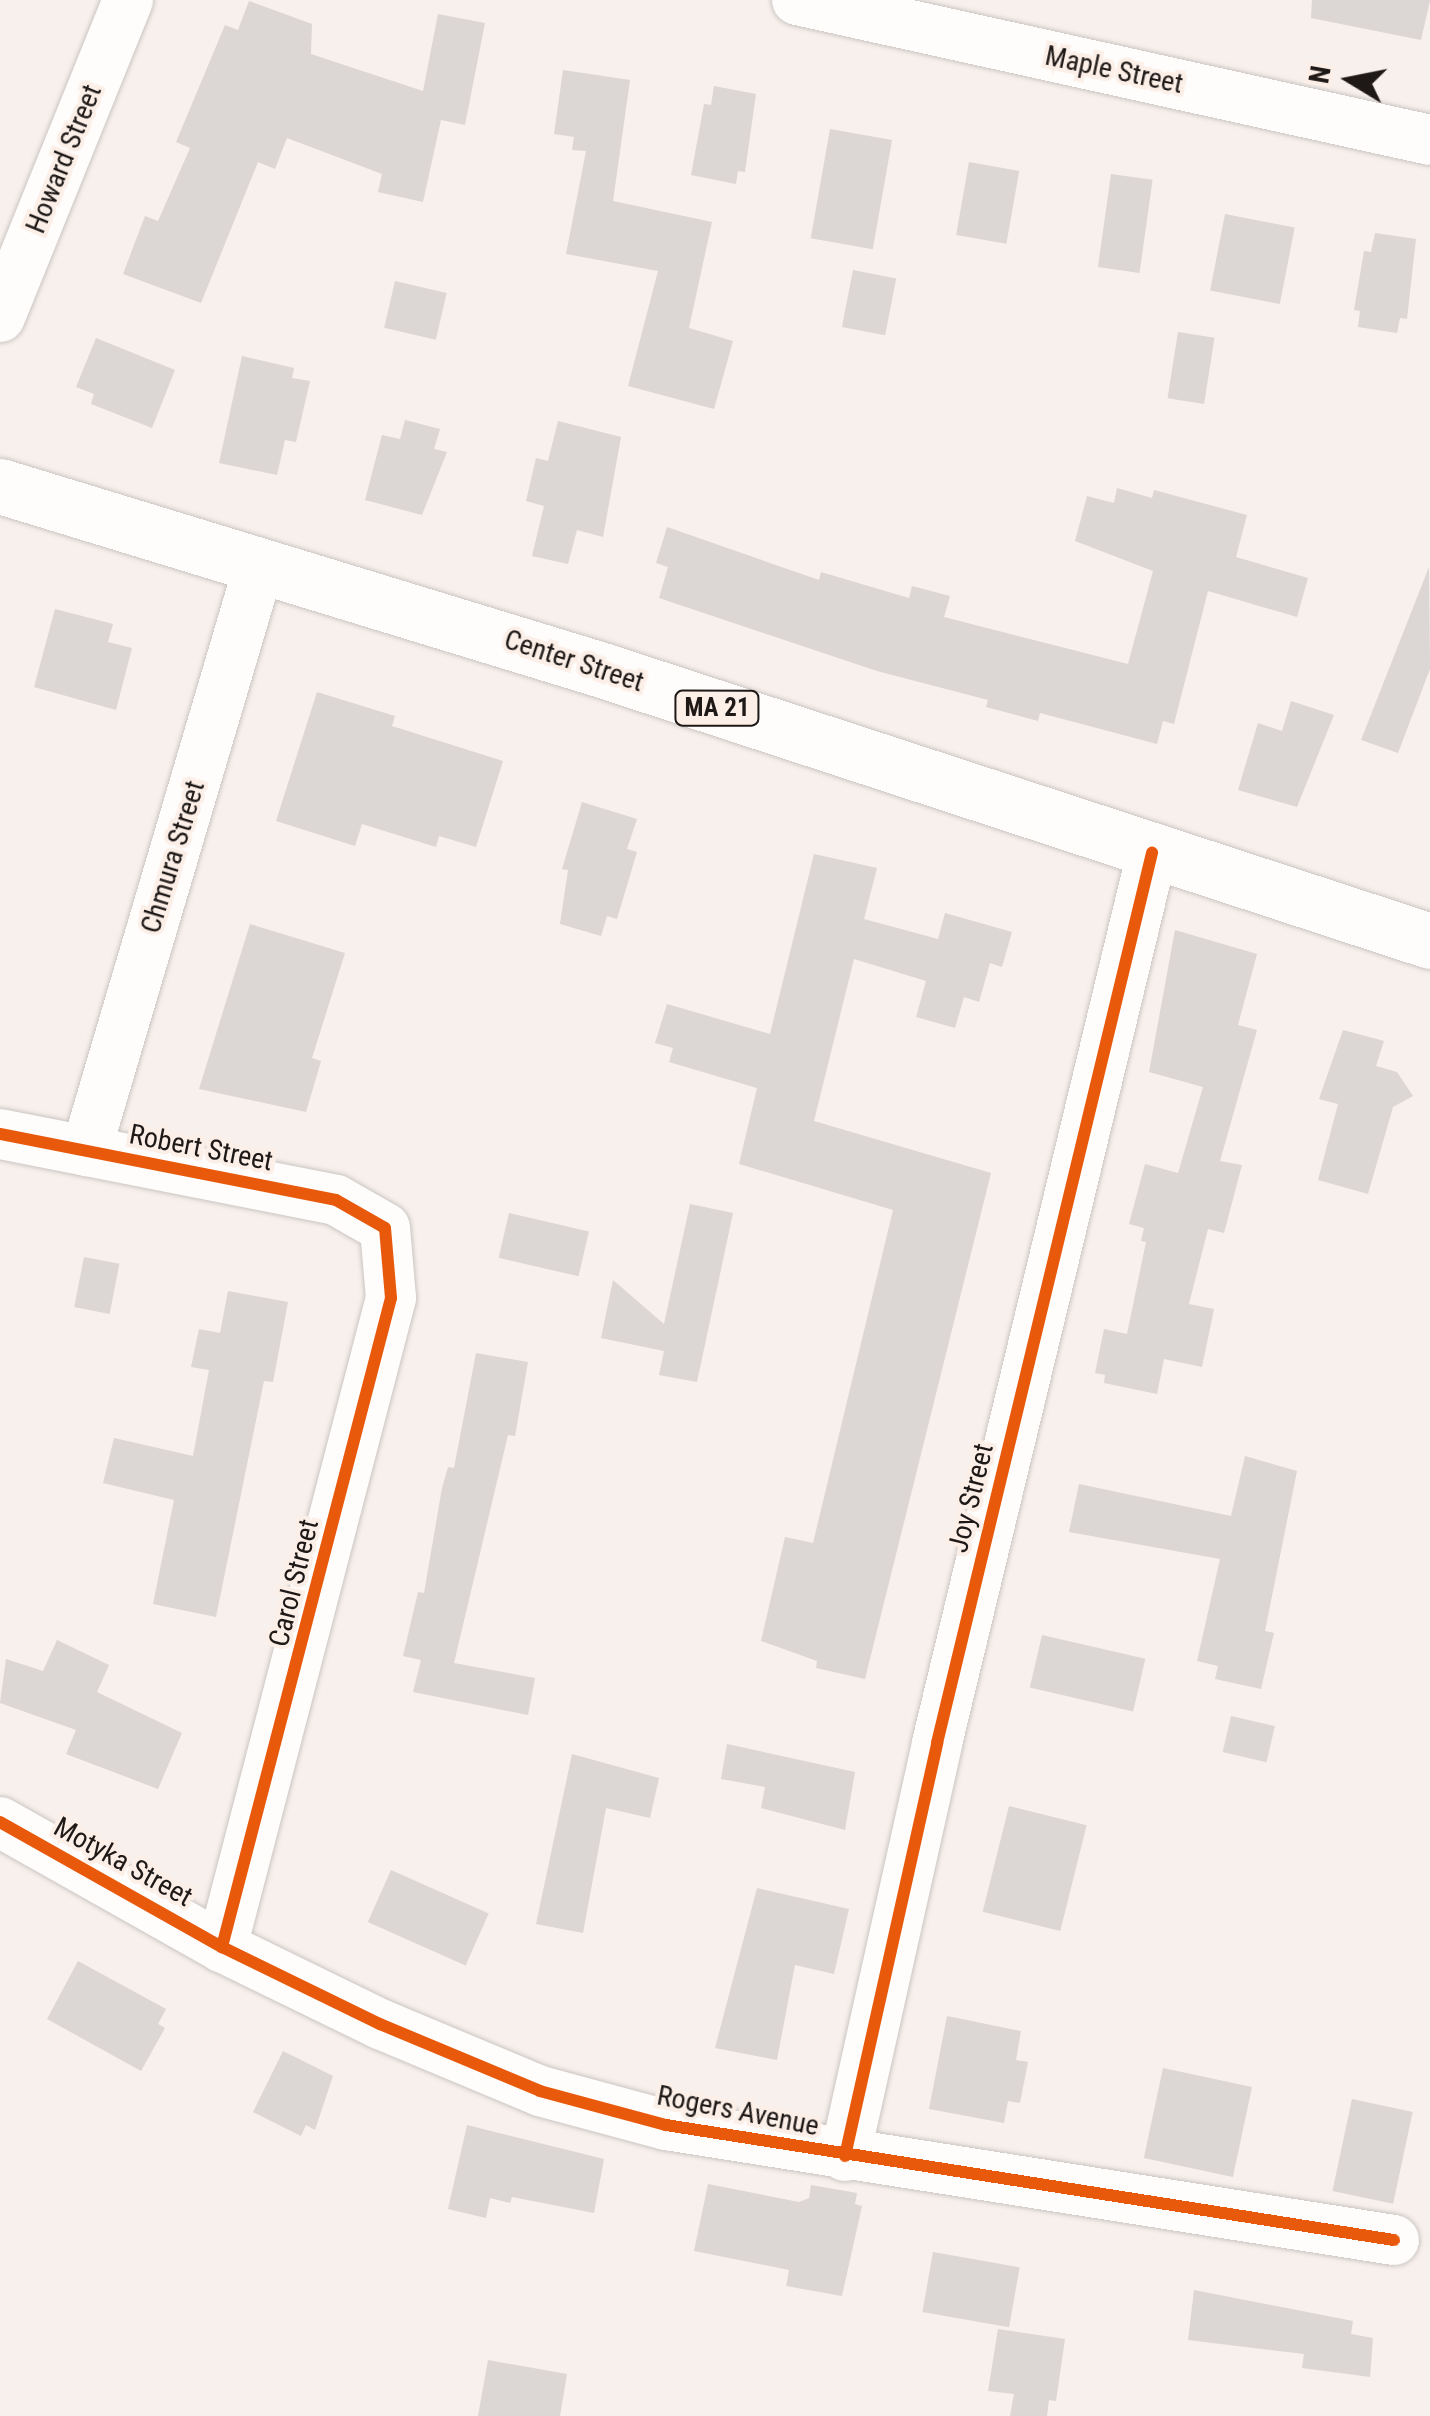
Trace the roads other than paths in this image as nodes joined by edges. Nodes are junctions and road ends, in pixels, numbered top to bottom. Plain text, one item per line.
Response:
1 (128, 0) edge
2 (797, 0) edge
3 (1430, 140) edge
4 (0, 318) edge
5 (0, 486) edge
6 (260, 563) junction
7 (1152, 853) junction
8 (1430, 942) edge
9 (0, 1134) edge
10 (86, 1150) junction
11 (386, 1228) joint
12 (0, 1822) edge
13 (222, 1946) junction
14 (846, 2156) junction
15 (1394, 2240) dead end

1 - 4 street, Howard Street
2 - 3 street, Maple Street
5 - 6 main road, Center Street / MA 21
6 - 7 main road, Center Street / MA 21
6 - 10 street, Chmura Street
7 - 8 main road, Center Street / MA 21
7 - 14 street, Joy Street
9 - 10 street, Robert Street
10 - 11 street, Robert Street
11 - 13 street, Carol Street
12 - 13 street, Motyka Street
13 - 14 street, Rogers Avenue
14 - 15 street, Rogers Avenue

